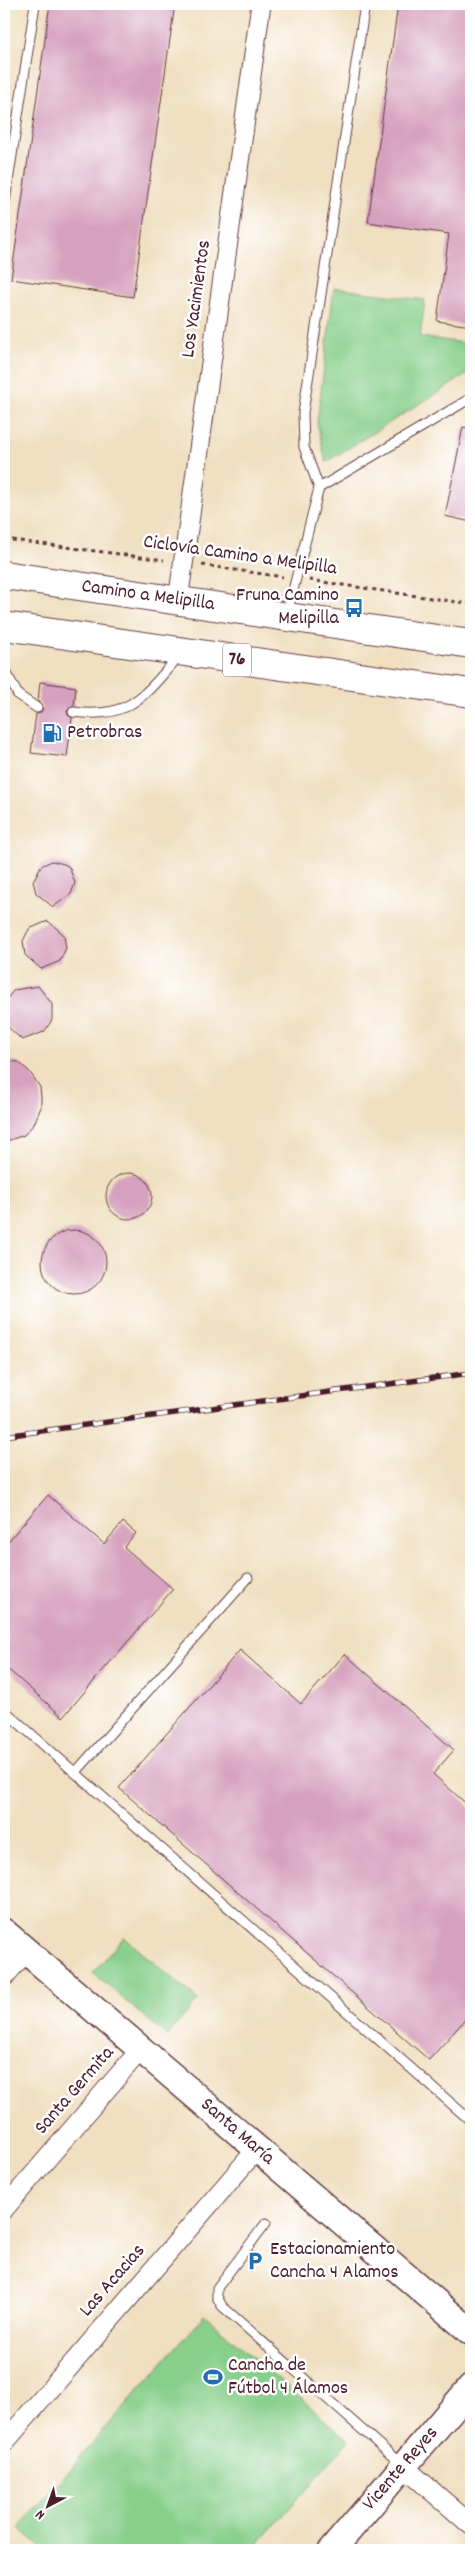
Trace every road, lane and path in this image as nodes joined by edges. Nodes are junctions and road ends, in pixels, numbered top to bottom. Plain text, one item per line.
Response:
1 (35, 4) edge
2 (261, 4) edge
3 (365, 4) edge
4 (4, 208) edge
5 (471, 398) edge
6 (320, 488) junction
7 (4, 539) edge
8 (184, 562) junction
9 (4, 575) edge
10 (297, 579) junction
11 (178, 601) junction
12 (471, 604) edge
13 (286, 617) junction
14 (4, 626) edge
15 (471, 644) edge
16 (183, 652) junction
17 (4, 668) edge
18 (471, 694) edge
19 (37, 708) dead end
20 (73, 712) dead end
21 (248, 1578) dead end
22 (4, 1710) edge
23 (75, 1772) junction
24 (4, 1932) edge
25 (26, 1951) junction
26 (4, 1977) edge
27 (141, 2049) junction
28 (471, 2121) edge
29 (257, 2148) junction
30 (4, 2209) edge
31 (266, 2223) dead end
32 (471, 2332) edge
33 (471, 2387) edge
34 (4, 2443) edge
35 (403, 2466) junction
36 (471, 2525) edge
37 (332, 2550) edge

1 - 4 lane
2 - 8 street, Los Yacimientos
3 - 6 lane
5 - 6 lane
6 - 10 lane
7 - 8 path, Ciclovía Camino a Melipilla
8 - 10 path, Ciclovía Camino a Melipilla
8 - 11 street, Los Yacimientos
9 - 11 main road, Camino a Melipilla
10 - 12 path, Ciclovía Camino a Melipilla
10 - 13 lane
11 - 13 main road, Camino a Melipilla
13 - 15 main road, Camino a Melipilla
14 - 16 main road, 76
16 - 18 main road, 76
16 - 20 lane
17 - 19 lane
21 - 23 lane
22 - 23 lane
23 - 28 lane
24 - 25 street, Santa María
25 - 26 street
25 - 27 street, Santa María
27 - 29 street, Santa María
27 - 30 street, Santa Germita
29 - 32 street, Santa María
29 - 34 street, Las Acacias
31 - 35 lane
33 - 35 street, Vicente Reyes
35 - 36 street
35 - 37 street, Vicente Reyes

